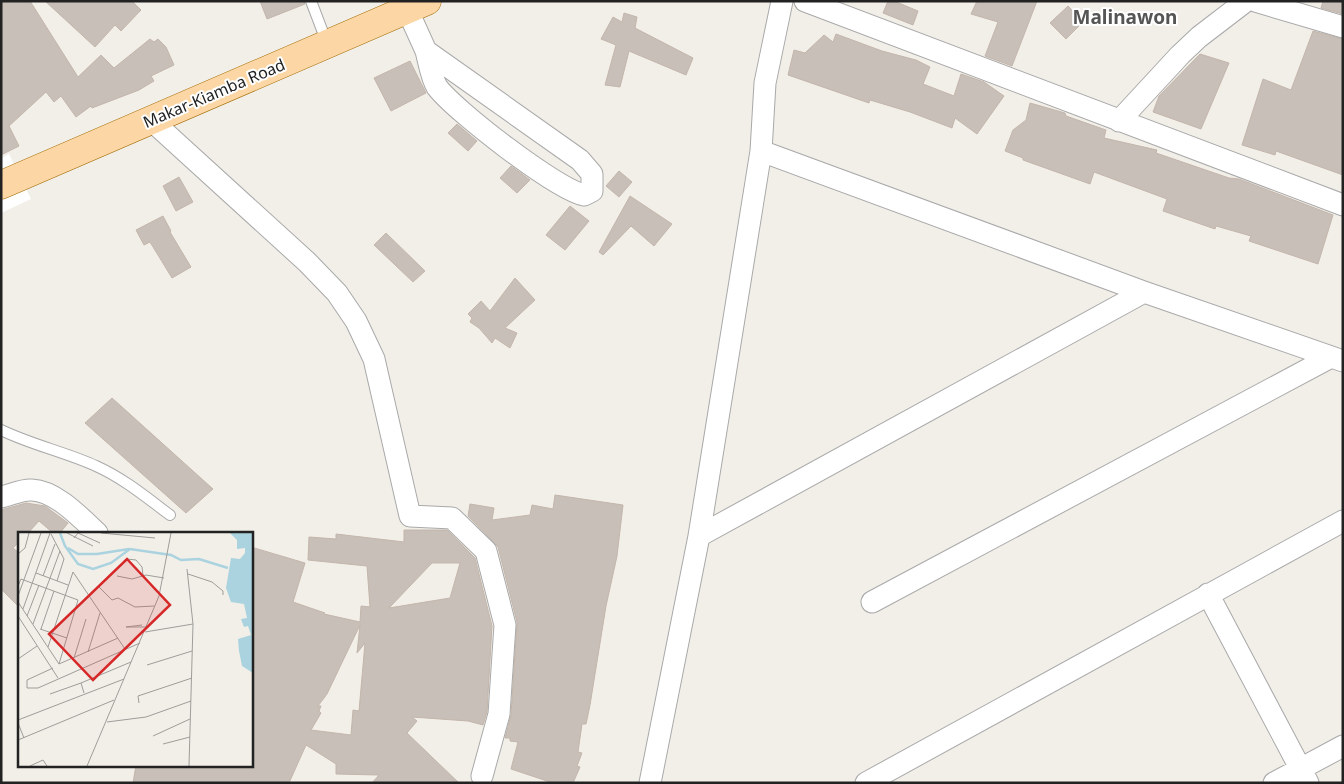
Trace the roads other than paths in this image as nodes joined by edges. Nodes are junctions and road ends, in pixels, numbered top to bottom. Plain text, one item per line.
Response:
1 (311, 1) edge
2 (782, 1) edge
3 (804, 1) edge
4 (1246, 1) edge
5 (1255, 1) edge
6 (417, 5) edge
7 (1343, 27) edge
8 (327, 44) junction
9 (426, 51) junction
10 (151, 120) junction
11 (1119, 121) junction
12 (761, 151) junction
13 (11, 181) edge
14 (1343, 205) edge
15 (1144, 292) junction
16 (1337, 359) edge
17 (1, 430) edge
18 (1, 497) edge
19 (170, 515) dead end
20 (1343, 521) edge
21 (96, 532) edge
22 (699, 536) junction
23 (1208, 594) junction
24 (872, 602) dead end
25 (1343, 746) edge
26 (482, 776) dead end
27 (1304, 776) edge
28 (650, 783) edge
29 (866, 783) edge
30 (1274, 783) edge

1 - 8 lane
2 - 12 street
3 - 11 street
4 - 11 street
5 - 7 street
6 - 8 main road, Makar-Kiamba Road
6 - 9 street
8 - 10 main road, Makar-Kiamba Road
9 - 9 street
10 - 13 main road, Makar-Kiamba Road
10 - 26 street
11 - 14 street
12 - 15 street
12 - 22 street
15 - 16 street
15 - 22 street
16 - 24 street
17 - 19 lane
18 - 21 street
20 - 23 street
22 - 28 street
23 - 27 street
23 - 29 street
25 - 27 street
27 - 30 street

